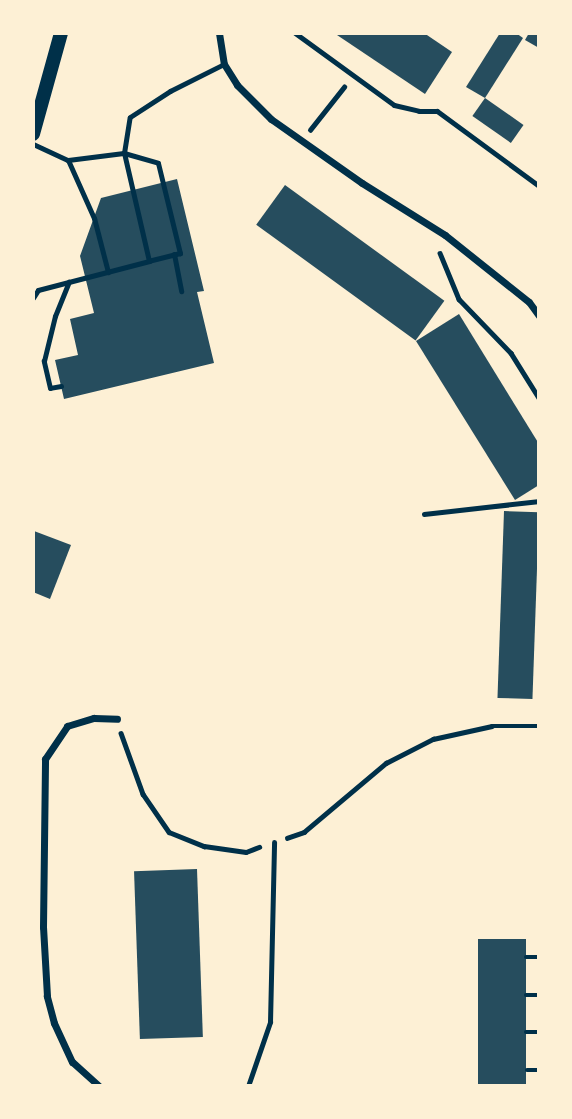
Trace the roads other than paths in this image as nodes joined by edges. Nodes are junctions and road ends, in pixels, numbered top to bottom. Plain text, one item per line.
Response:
1 (61, 33) edge
2 (219, 33) edge
3 (295, 33) edge
4 (224, 64) junction
5 (33, 134) edge
6 (33, 144) edge
7 (124, 153) junction
8 (68, 160) junction
9 (539, 186) edge
10 (174, 254) junction
11 (149, 261) junction
12 (108, 272) junction
13 (69, 282) junction
14 (181, 291) dead end
15 (33, 298) edge
16 (539, 316) edge
17 (61, 386) dead end
18 (117, 719) road end
19 (274, 842) road end
20 (99, 1086) edge
21 (248, 1086) edge

1 - 5 main road
2 - 4 street
3 - 9 lane
4 - 7 lane
4 - 16 street
6 - 8 lane
7 - 8 lane
7 - 10 lane
7 - 11 lane
8 - 12 lane
10 - 11 lane
10 - 14 lane
11 - 12 lane
12 - 13 lane
13 - 15 lane
13 - 17 lane
18 - 20 street
19 - 21 lane

